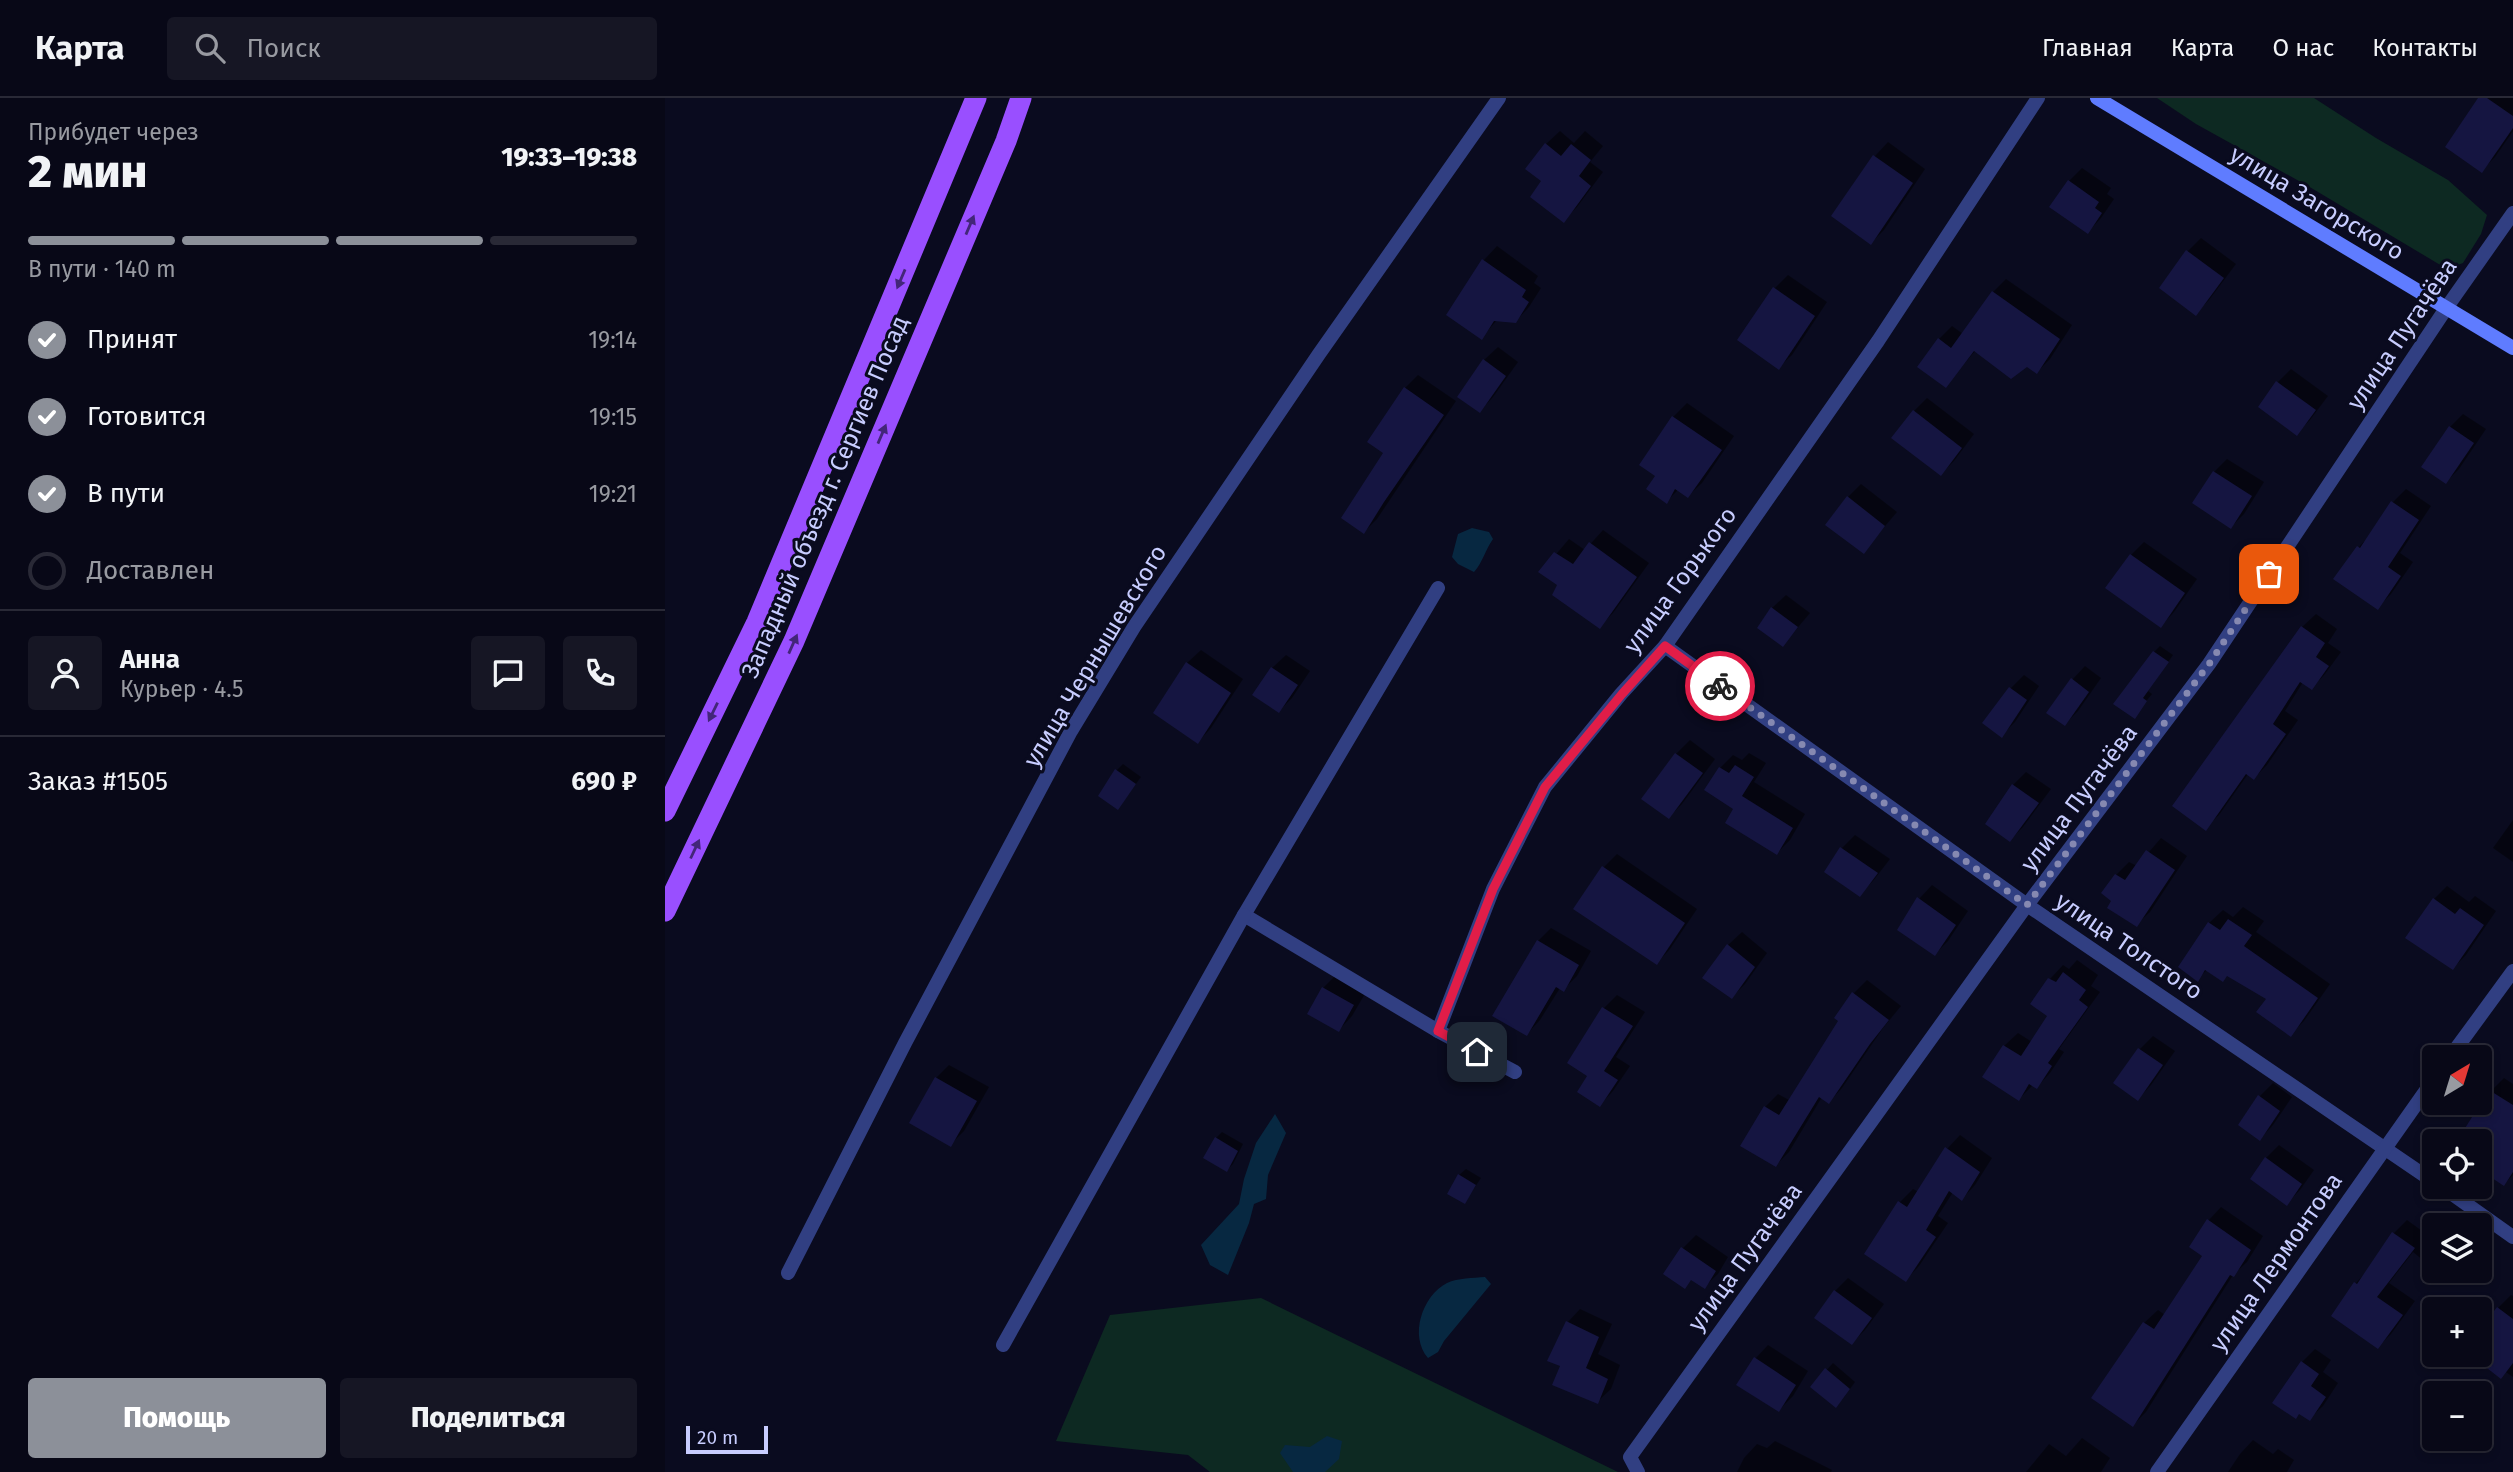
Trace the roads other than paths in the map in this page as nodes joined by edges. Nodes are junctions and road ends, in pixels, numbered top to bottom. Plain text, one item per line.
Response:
1 (976, 98) edge
2 (1021, 98) edge
3 (1499, 98) edge
4 (2038, 98) edge
5 (2097, 98) edge
6 (2513, 213) edge
7 (2447, 307) junction
8 (2513, 348) edge
9 (1438, 588) dead end
10 (1665, 646) junction
11 (665, 811) edge
12 (2027, 905) junction
13 (665, 911) edge
14 (1244, 915) junction
15 (2513, 971) edge
16 (1438, 1031) junction
17 (2459, 1045) edge
18 (1515, 1072) dead end
19 (2422, 1096) edge
20 (2385, 1147) junction
21 (2422, 1173) edge
22 (2459, 1199) edge
23 (2513, 1237) edge
24 (788, 1273) dead end
25 (1003, 1345) dead end
26 (1638, 1472) edge
27 (2157, 1472) edge

1 -> 11 main road, Западный объезд г. Сергиев Посад
13 -> 2 main road, Западный объезд г. Сергиев Посад
3 - 24 street, улица Чернышевского
4 - 10 street, улица Горького
5 - 7 main road, улица Загорского
6 - 7 street, улица Пугачёва
7 - 8 main road, улица Загорского
7 - 12 street, улица Пугачёва
9 - 14 street
10 - 12 street, улица Толстого
10 - 16 street, улица Горького
12 - 20 street, улица Толстого
12 - 26 street, улица Пугачёва
14 - 16 street
14 - 25 street
15 - 17 street
16 - 18 street
19 - 20 street, улица Лермонтова
20 - 21 street, улица Толстого
20 - 27 street, улица Лермонтова
22 - 23 street

